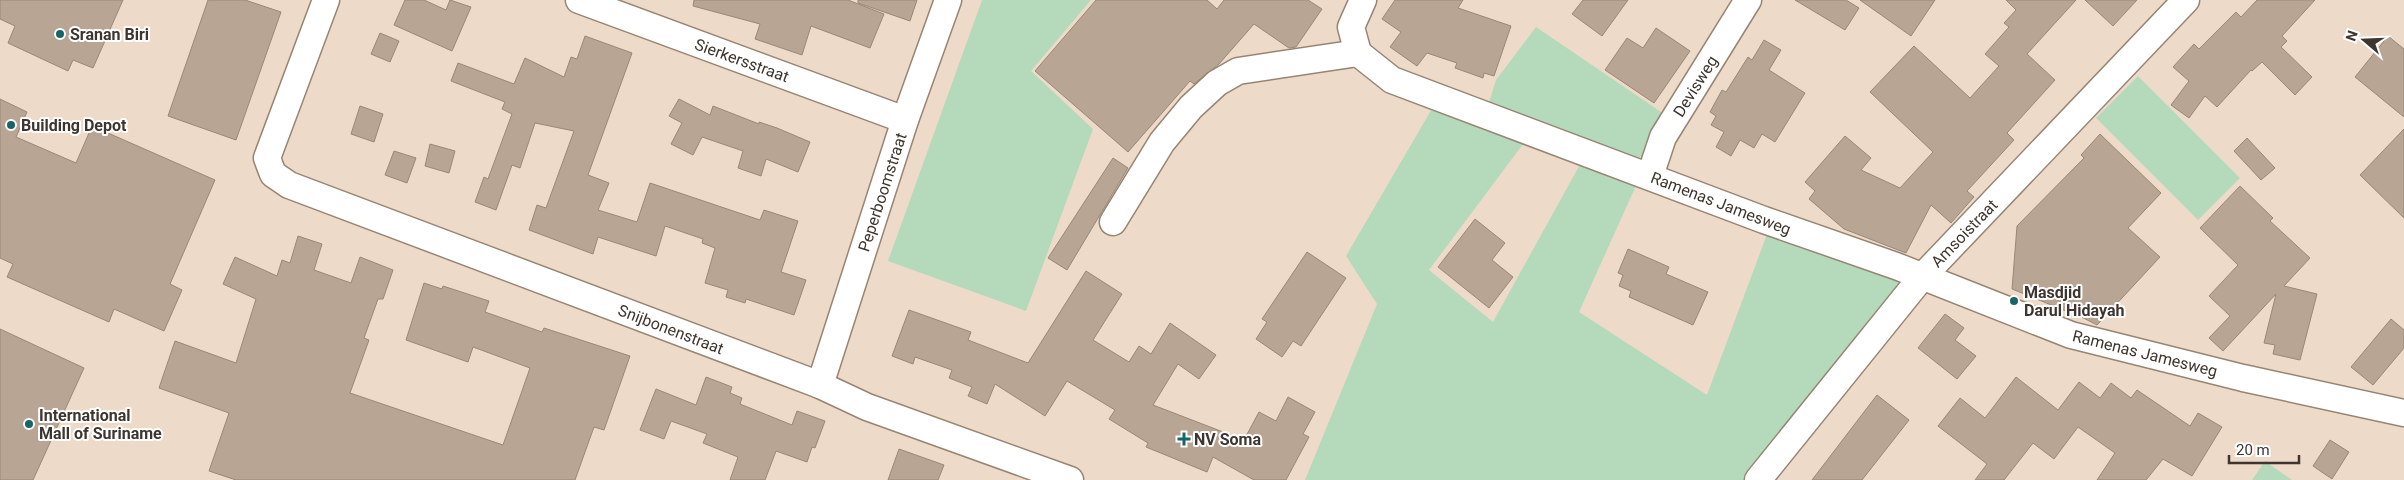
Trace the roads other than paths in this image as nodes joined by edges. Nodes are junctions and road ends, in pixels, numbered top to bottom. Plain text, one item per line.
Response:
1 (326, 0) edge
2 (579, 0) edge
3 (948, 0) edge
4 (1363, 0) edge
5 (1748, 0) edge
6 (2186, 0) edge
7 (1358, 52) junction
8 (905, 120) junction
9 (1650, 176) junction
10 (1113, 222) dead end
11 (1921, 278) junction
12 (820, 385) junction
13 (2404, 413) edge
14 (1070, 480) edge
15 (1758, 480) edge

1 - 12 street, Snijbonenstraat
2 - 8 street, Sierkersstraat
3 - 8 street, Peperboomstraat
4 - 7 street
5 - 9 street, Devisweg
6 - 11 street, Amsoistraat
7 - 9 street, Ramenas Jamesweg
7 - 10 street
8 - 12 street, Peperboomstraat
9 - 11 street, Ramenas Jamesweg
11 - 13 street, Ramenas Jamesweg
11 - 15 street, Amsoistraat
12 - 14 street, Snijbonenstraat

